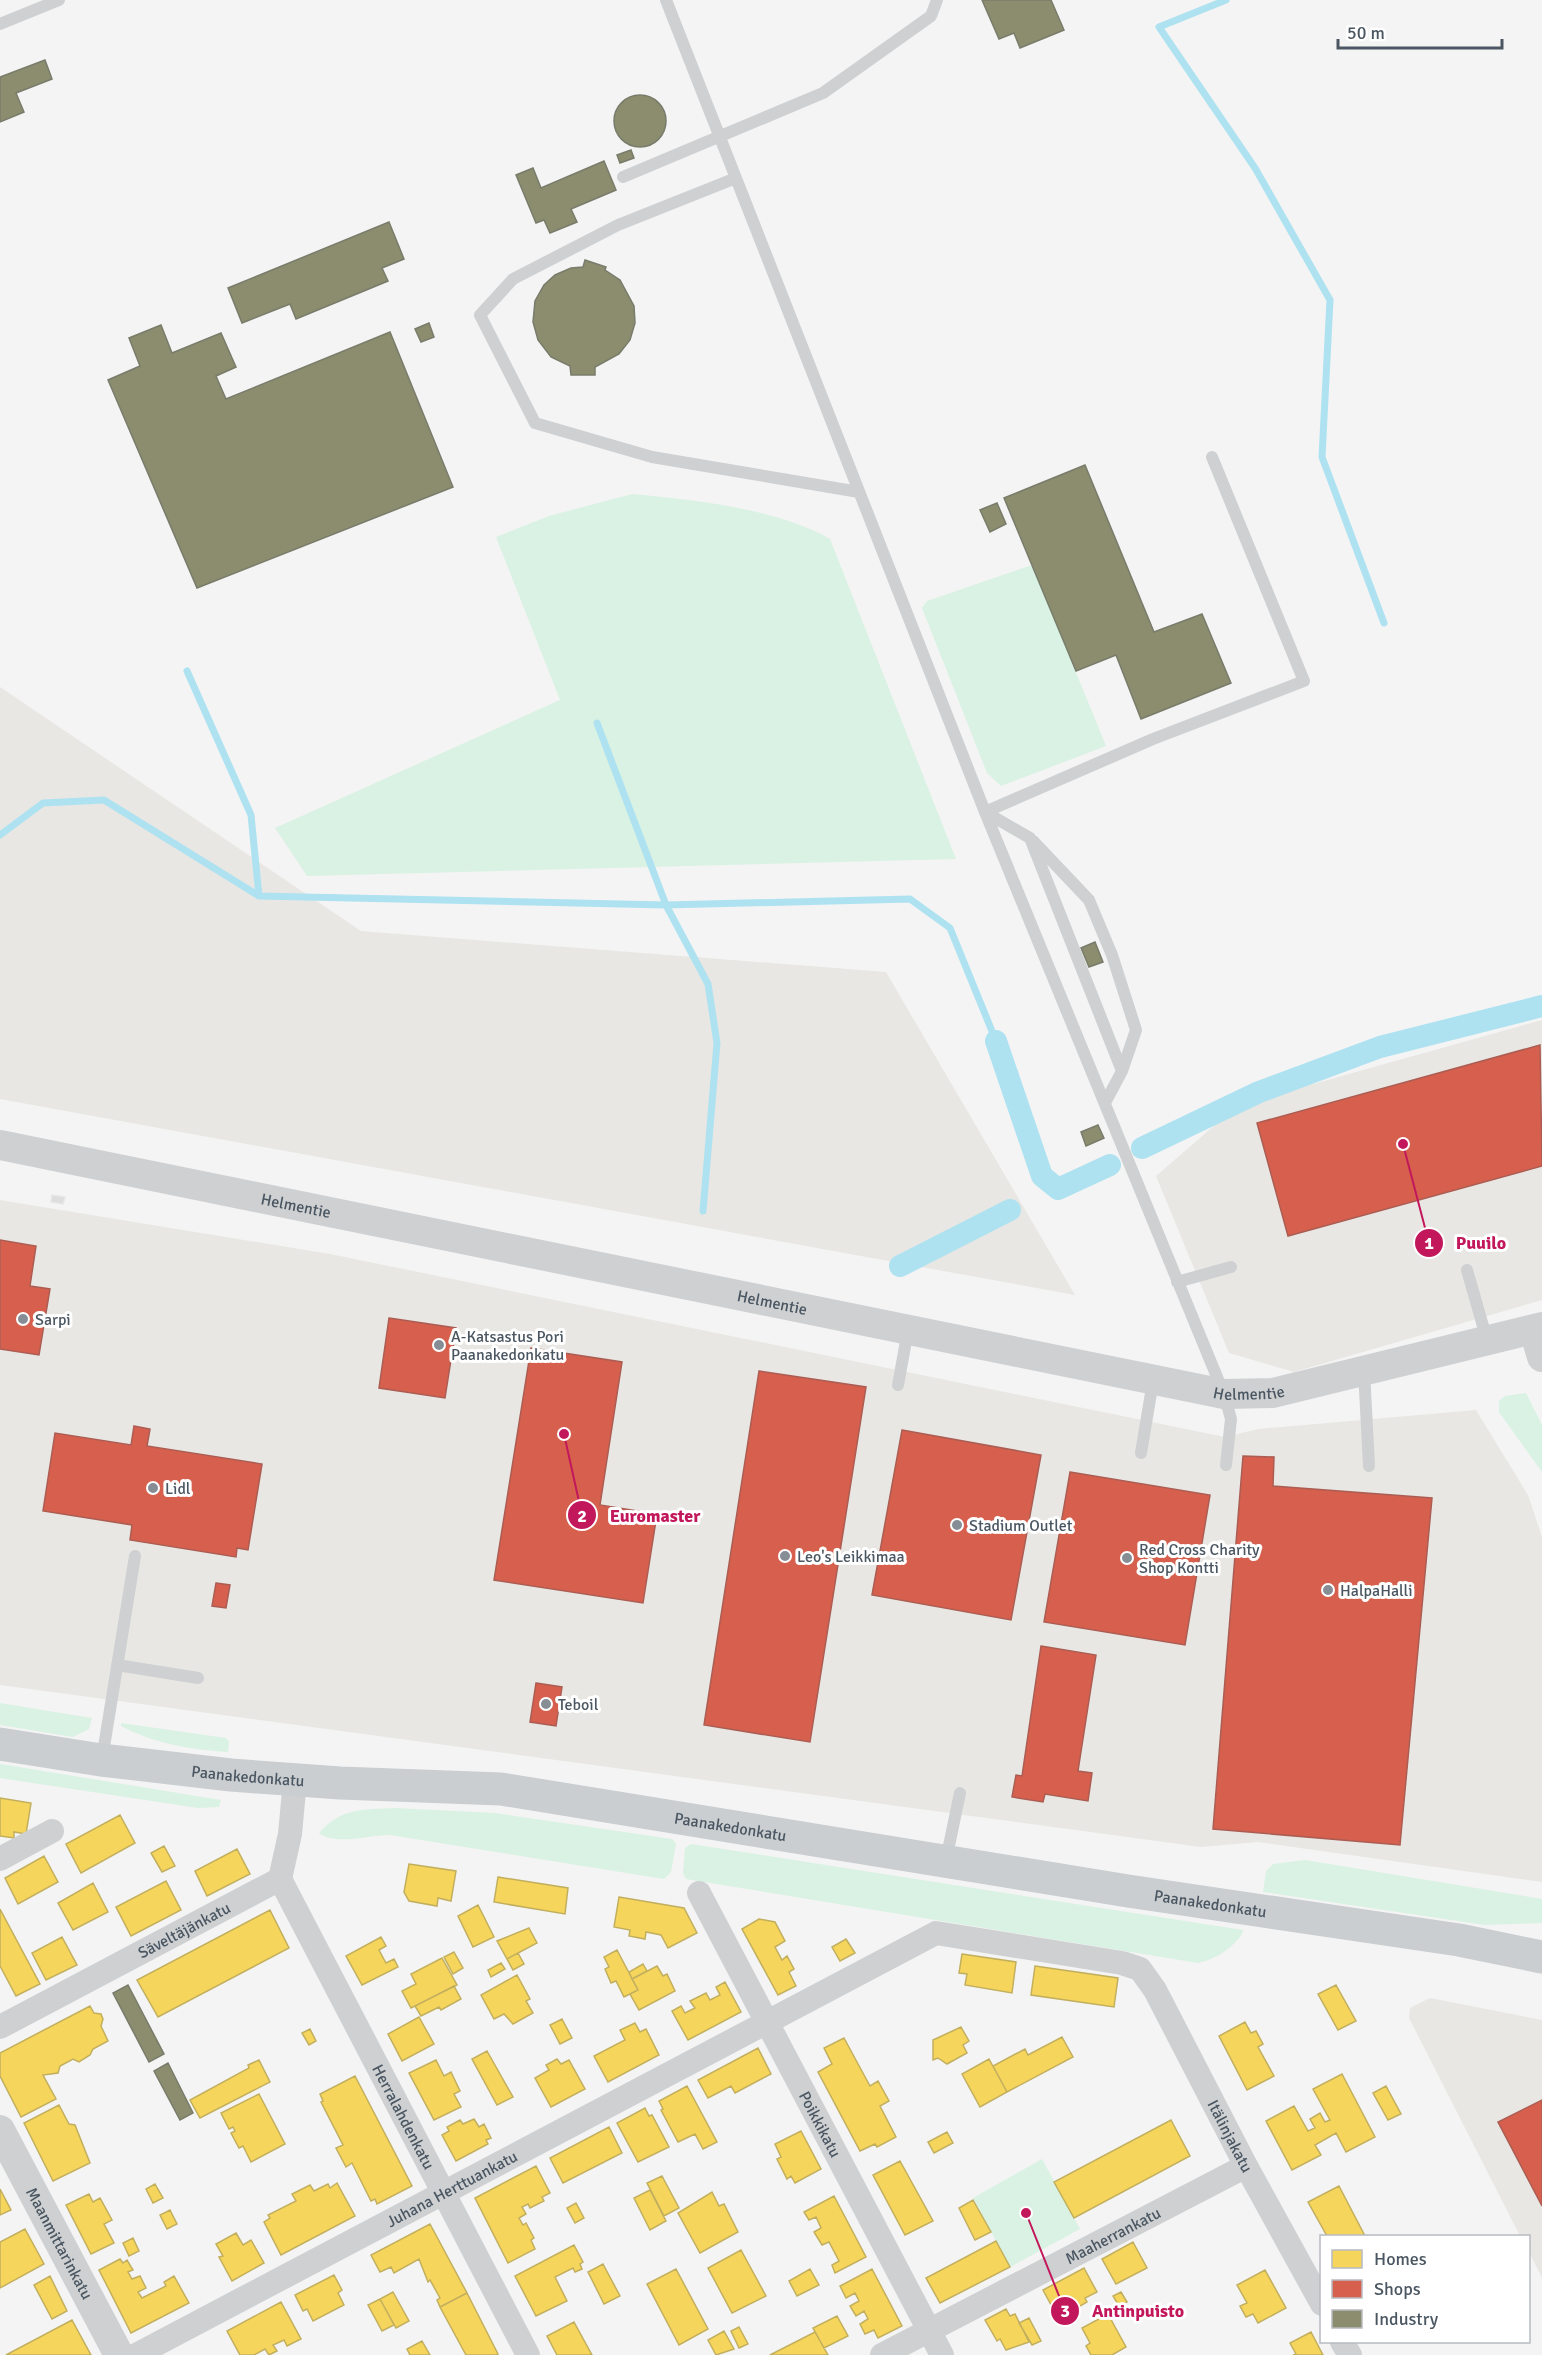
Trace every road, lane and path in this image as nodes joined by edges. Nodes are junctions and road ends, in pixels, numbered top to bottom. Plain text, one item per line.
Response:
1 (59, 0) edge
2 (666, 0) edge
3 (937, 0) edge
4 (0, 24) edge
5 (720, 137) junction
6 (623, 177) dead end
7 (736, 178) junction
8 (1212, 457) dead end
9 (859, 492) junction
10 (985, 812) junction
11 (1030, 838) junction
12 (1122, 1071) junction
13 (1105, 1103) junction
14 (0, 1145) edge
15 (1231, 1268) dead end
16 (1467, 1270) dead end
17 (1177, 1282) junction
18 (909, 1330) junction
19 (1539, 1338) edge
20 (1488, 1341) junction
21 (1364, 1371) junction
22 (1153, 1379) junction
23 (898, 1385) dead end
24 (1224, 1394) junction
25 (1141, 1453) dead end
26 (1226, 1465) dead end
27 (1369, 1466) dead end
28 (135, 1556) dead end
29 (117, 1665) junction
30 (198, 1678) dead end
31 (0, 1744) edge
32 (101, 1760) junction
33 (295, 1780) junction
34 (960, 1793) dead end
35 (52, 1831) dead end
36 (0, 1859) edge
37 (945, 1861) junction
38 (280, 1879) junction
39 (699, 1893) dead end
40 (1542, 1933) edge
41 (1459, 1940) junction
42 (1542, 1956) edge
43 (767, 2021) junction
44 (0, 2027) edge
45 (0, 2130) edge
46 (1246, 2166) junction
47 (443, 2192) junction
48 (1320, 2300) edge
49 (929, 2330) junction
50 (119, 2355) edge
51 (136, 2355) edge
52 (528, 2355) edge
53 (882, 2355) edge
54 (942, 2355) edge

1 - 4 lane
2 - 5 lane
3 - 5 lane
5 - 6 lane
5 - 7 lane
7 - 9 lane
7 - 9 lane
8 - 10 lane
9 - 10 lane
10 - 11 lane
10 - 13 lane
11 - 12 lane
11 - 12 lane
12 - 13 lane
13 - 17 lane
14 - 18 street, Helmentie
15 - 17 lane
16 - 20 lane
17 - 24 lane
18 - 22 street, Helmentie
18 - 23 lane
19 - 20 street, Helmentie
20 - 21 street, Helmentie
21 - 24 street, Helmentie
21 - 27 lane
22 - 24 street, Helmentie
22 - 25 lane
24 - 26 lane
28 - 29 lane
29 - 30 lane
29 - 32 lane
31 - 32 main road, Paanakedonkatu
32 - 33 main road, Paanakedonkatu
33 - 37 main road, Paanakedonkatu
33 - 38 street
34 - 37 lane
35 - 36 street
37 - 41 main road, Paanakedonkatu
38 - 44 street, Säveltäjänkatu
38 - 47 street, Herralahdenkatu
39 - 43 street, Poikkikatu
40 - 41 main road, Paanakedonkatu
41 - 42 main road, Paanakedonkatu
43 - 46 street, Itälinjakatu
43 - 47 street, Juhana Herttuankatu
43 - 49 street, Poikkikatu
45 - 50 street, Maanmittarinkatu
46 - 48 street, Itälinjakatu
46 - 49 street, Maaherrankatu
47 - 51 street, Juhana Herttuankatu
47 - 52 street, Herralahdenkatu
49 - 53 street, Maaherrankatu
49 - 54 street, Poikkikatu

